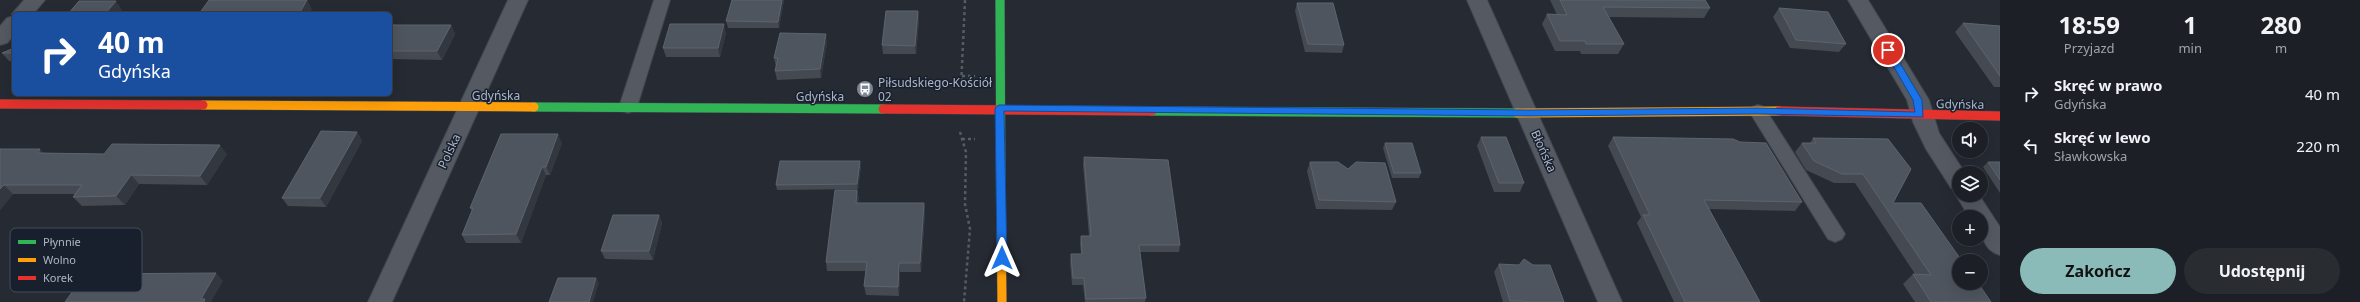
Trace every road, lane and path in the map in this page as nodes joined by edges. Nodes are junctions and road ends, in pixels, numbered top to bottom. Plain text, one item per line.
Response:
1 (35, 0) edge
2 (518, 0) edge
3 (662, 0) edge
4 (965, 0) edge
5 (1000, 0) edge
6 (1477, 0) edge
7 (1858, 0) edge
8 (24, 12) edge
9 (12, 25) edge
10 (0, 38) edge
11 (0, 104) edge
12 (469, 107) junction
13 (628, 107) junction
14 (960, 108) junction
15 (999, 108) junction
16 (1758, 111) junction
17 (1528, 113) junction
18 (1920, 115) junction
19 (2000, 116) edge
20 (1952, 171) edge
21 (1972, 202) edge
22 (1835, 234) dead end
23 (2000, 246) edge
24 (380, 302) edge
25 (964, 302) edge
26 (1002, 302) edge
27 (1610, 302) edge

1 - 8 street
2 - 12 street, Polska
3 - 13 lane
4 - 14 path
5 - 15 street
6 - 17 street, Błońska
7 - 18 street
9 - 10 street
11 - 12 street, Gdyńska
12 - 13 street, Gdyńska
12 - 24 street, Polska
13 - 14 street, Gdyńska
14 - 15 street, Gdyńska
14 - 25 path
15 - 17 street, Gdyńska
15 - 26 street
16 - 17 street, Gdyńska
16 - 18 street, Gdyńska
16 - 22 lane
17 - 27 street, Błońska
18 - 19 street, Gdyńska
18 - 20 street
21 - 23 street

